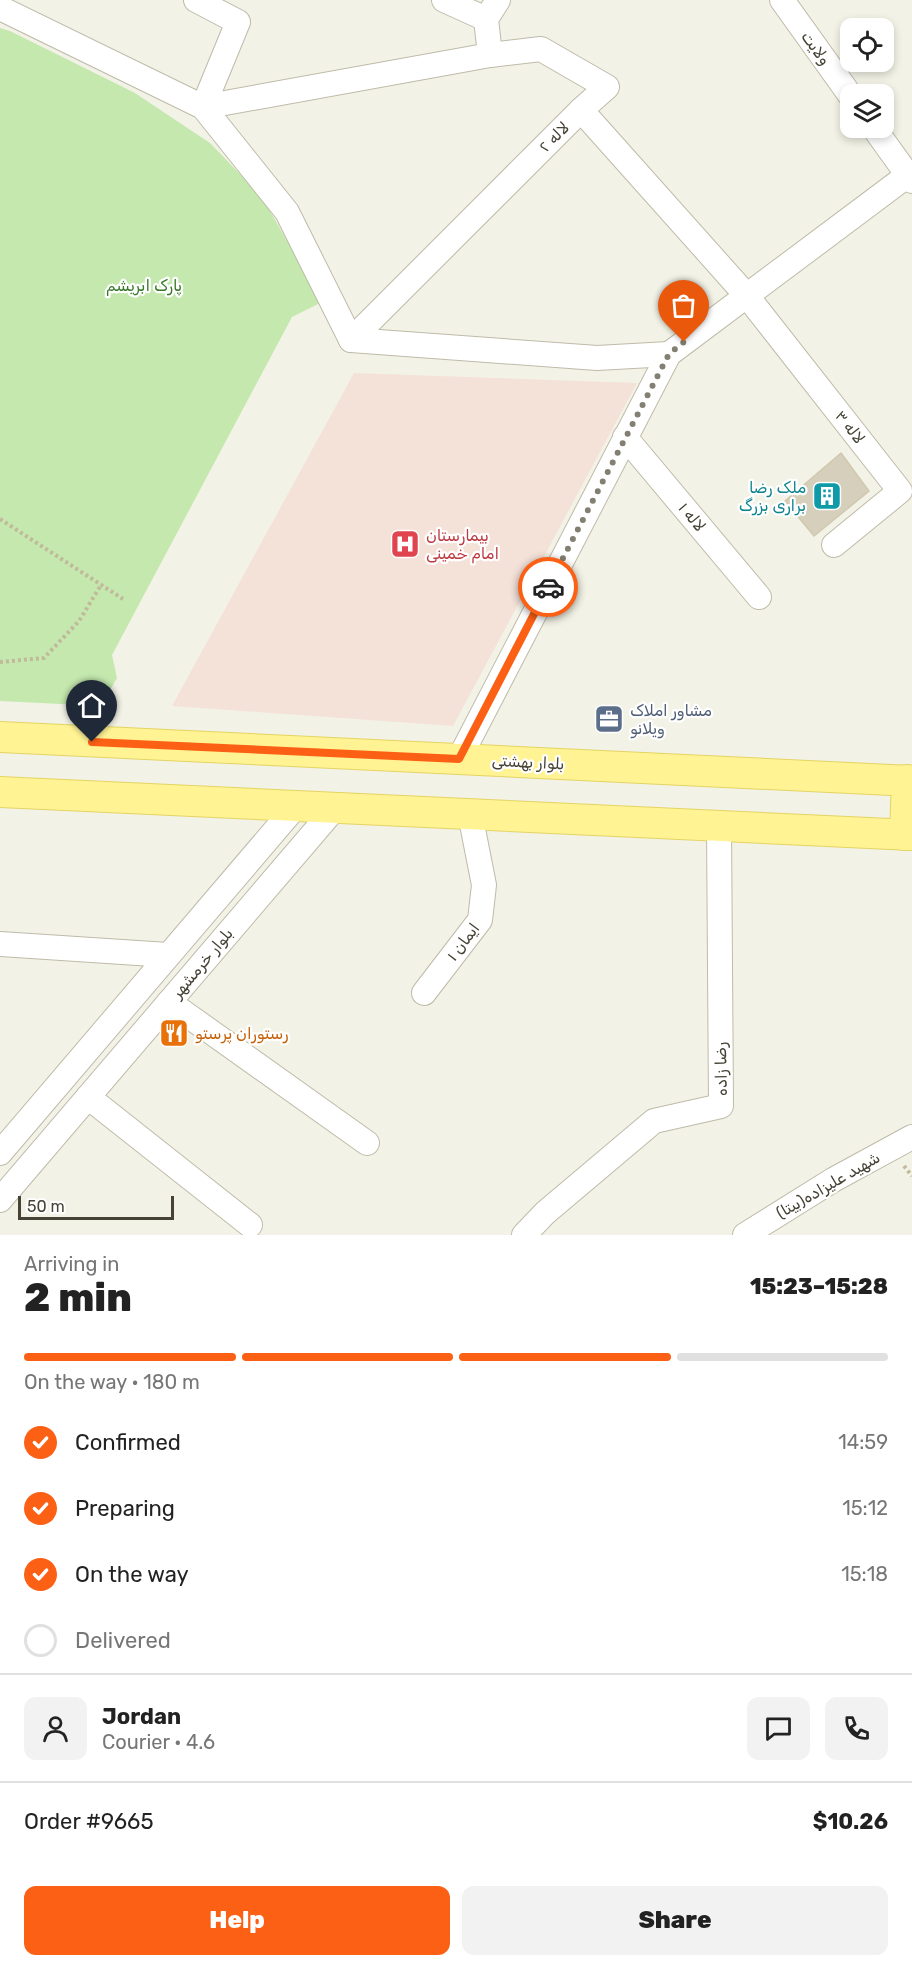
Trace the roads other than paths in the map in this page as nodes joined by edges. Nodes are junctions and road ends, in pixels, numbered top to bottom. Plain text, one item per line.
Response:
1 (196, 0) edge
2 (444, 0) edge
3 (782, 0) edge
4 (0, 8) edge
5 (492, 10) edge
6 (490, 55) junction
7 (842, 84) edge
8 (202, 107) junction
9 (581, 110) junction
10 (882, 138) edge
11 (911, 176) edge
12 (747, 296) junction
13 (351, 340) junction
14 (669, 354) junction
15 (625, 437) junction
16 (834, 546) dead end
17 (759, 597) dead end
18 (0, 737) edge
19 (459, 759) junction
20 (910, 781) edge
21 (0, 792) edge
22 (296, 806) junction
23 (334, 808) junction
24 (470, 814) junction
25 (719, 826) junction
26 (908, 835) edge
27 (0, 944) edge
28 (168, 955) junction
29 (424, 993) dead end
30 (169, 1002) junction
31 (87, 1097) junction
32 (912, 1137) edge
33 (366, 1143) dead end
34 (0, 1153) edge
35 (0, 1200) edge
36 (250, 1225) dead end
37 (524, 1235) edge
38 (745, 1235) edge

1 - 8 street
2 - 5 street
3 - 7 street, ولایت
4 - 8 street
5 - 6 street
6 - 8 street
6 - 9 street
8 - 13 street
9 - 12 street, لاله ۲
9 - 13 street, لاله ۲
10 - 11 street
11 - 12 street
12 - 14 street
12 - 16 street, لاله ۳
13 - 14 street
14 - 15 street
15 - 17 street, لاله ۱
15 - 19 street
18 - 19 main road, بلوار بهشتی
19 - 20 main road, بلوار بهشتی
20 - 26 main road
21 - 22 main road
22 - 23 main road
22 - 28 street, بلوار خرمشهر
23 - 24 main road
23 - 30 street, بلوار خرمشهر
24 - 25 main road
24 - 29 street, ایمان ۱
25 - 26 main road
25 - 37 street, رضا زاده
27 - 28 street
28 - 34 street, بلوار خرمشهر
30 - 31 street, بلوار خرمشهر
30 - 33 street
31 - 35 street, بلوار خرمشهر
31 - 36 street
32 - 38 street, شهید علیزاده(بیتا)

